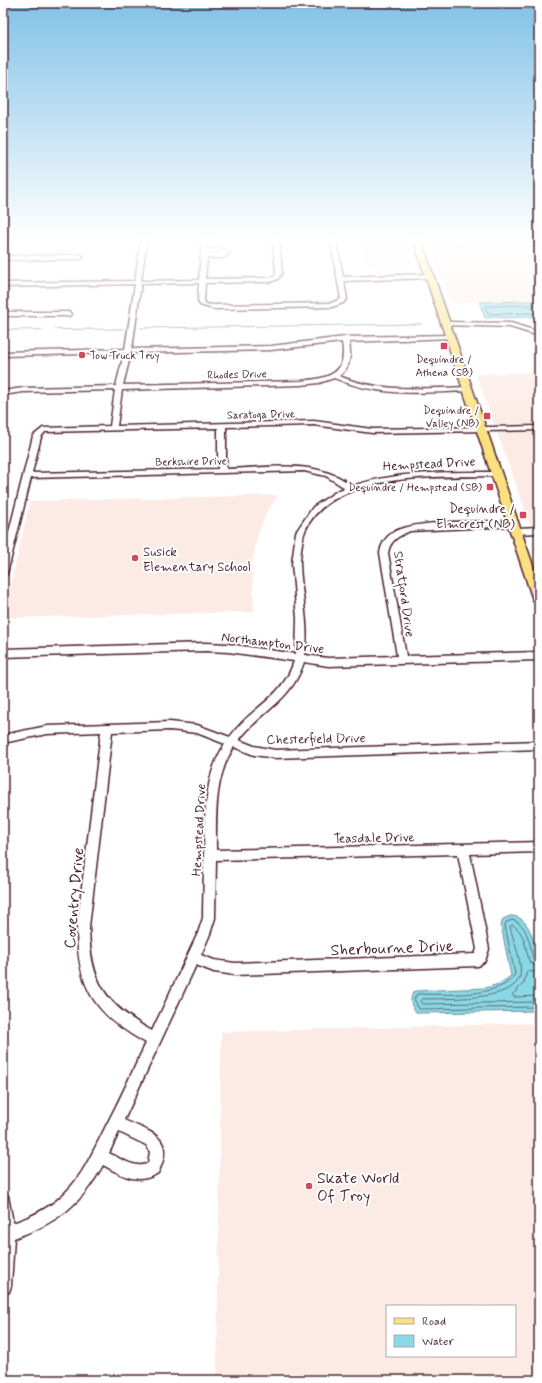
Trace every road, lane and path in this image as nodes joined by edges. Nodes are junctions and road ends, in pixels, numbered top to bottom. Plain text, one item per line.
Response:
1 (135, 304) edge
2 (202, 304) edge
3 (336, 304) edge
4 (439, 304) edge
5 (3, 314) edge
6 (69, 314) dead end
7 (446, 326) junction
8 (539, 334) edge
9 (450, 337) junction
10 (345, 339) junction
11 (128, 351) junction
12 (3, 354) edge
13 (334, 376) junction
14 (119, 388) junction
15 (468, 389) junction
16 (3, 393) edge
17 (539, 422) edge
18 (222, 426) junction
19 (480, 426) junction
20 (113, 428) junction
21 (539, 428) edge
22 (222, 471) junction
23 (496, 474) junction
24 (28, 476) junction
25 (350, 488) junction
26 (515, 528) junction
27 (539, 530) edge
28 (3, 574) edge
29 (539, 600) edge
30 (3, 653) edge
31 (539, 656) edge
32 (300, 659) junction
33 (402, 660) junction
34 (107, 728) junction
35 (3, 738) edge
36 (231, 742) junction
37 (539, 745) edge
38 (539, 847) edge
39 (463, 849) junction
40 (210, 855) junction
41 (193, 958) junction
42 (155, 1040) junction
43 (115, 1123) junction
44 (100, 1156) junction
45 (3, 1201) edge
46 (7, 1233) junction
47 (3, 1286) edge

1 - 11 street
2 - 3 street
4 - 7 main road
5 - 6 street
7 - 8 street
7 - 9 main road
9 - 10 street
9 - 15 main road
10 - 11 street
10 - 13 street
11 - 12 street
11 - 14 street
13 - 14 street, Rhodes Drive
13 - 15 street
14 - 16 street, Rhodes Drive
14 - 20 street
15 - 19 main road
17 - 19 street
18 - 19 street, Saratoga Drive
18 - 20 street, Saratoga Drive
18 - 22 street
19 - 21 street
19 - 23 main road
20 - 24 street, Saratoga Drive
22 - 24 street, Berkshire Drive
22 - 25 street, Berkshire Drive
23 - 25 street, Hempstead Drive
23 - 26 main road
24 - 28 street
25 - 32 street, Hempstead Drive
26 - 27 street, Stratford Drive
26 - 29 main road
26 - 33 street, Stratford Drive
30 - 32 street, Northampton Drive
31 - 33 street, Northampton Drive
32 - 33 street, Northampton Drive
32 - 36 street, Hempstead Drive
34 - 35 street, Chesterfield Drive
34 - 36 street, Chesterfield Drive
34 - 42 street, Coventry Drive
36 - 37 street, Chesterfield Drive
36 - 40 street, Hempstead Drive
38 - 39 street, Teasdale Drive
39 - 40 street, Teasdale Drive
39 - 41 street, Sherbourne Drive
40 - 41 street, Hempstead Drive
41 - 42 street, Hempstead Drive
42 - 43 street, Hempstead Drive
43 - 44 street, Hempstead Drive
43 - 44 street
44 - 46 street, Hempstead Drive
45 - 46 street
46 - 47 street

